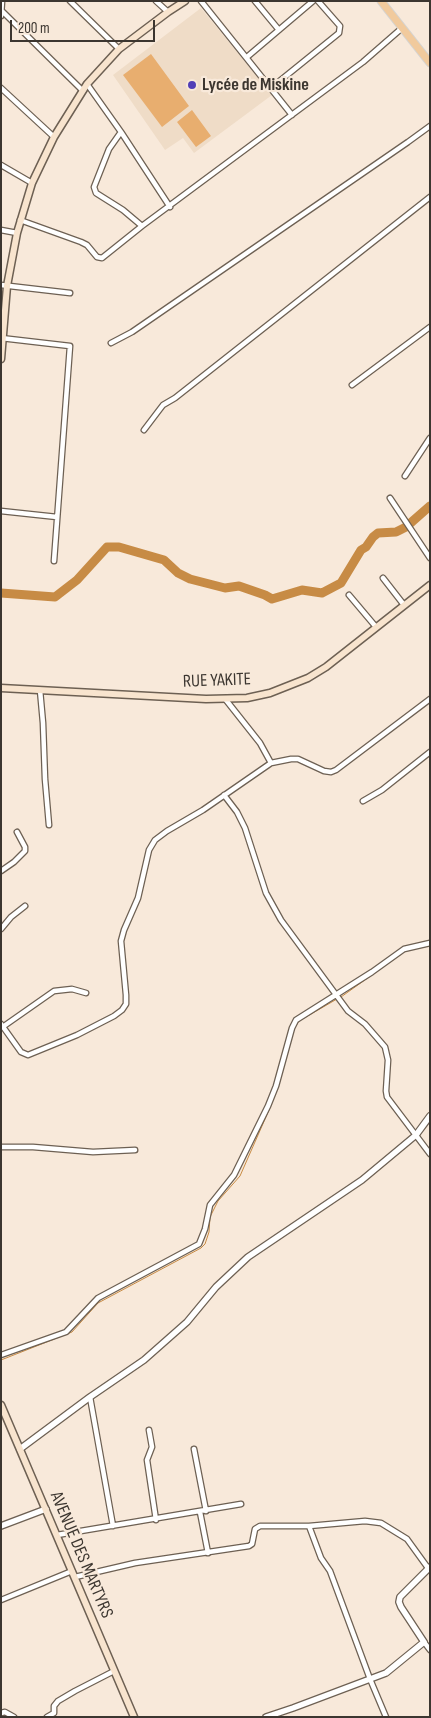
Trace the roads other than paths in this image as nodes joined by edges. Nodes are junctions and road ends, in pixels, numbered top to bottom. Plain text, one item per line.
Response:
1 (2, 1) edge
2 (70, 1) edge
3 (156, 1) edge
4 (185, 1) edge
5 (201, 1) edge
6 (255, 1) edge
7 (313, 1) edge
8 (318, 1) edge
9 (381, 1) edge
10 (168, 12) junction
11 (2, 14) edge
12 (402, 28) junction
13 (279, 30) junction
14 (119, 49) junction
15 (247, 58) junction
16 (430, 62) edge
17 (85, 87) junction
18 (1, 88) edge
19 (271, 88) junction
20 (292, 115) junction
21 (430, 126) edge
22 (121, 132) junction
23 (54, 136) junction
24 (1, 165) edge
25 (32, 183) junction
26 (430, 197) edge
27 (170, 207) junction
28 (20, 220) junction
29 (142, 226) junction
30 (1, 230) edge
31 (17, 233) junction
32 (4, 286) edge
33 (70, 293) dead end
34 (430, 327) edge
35 (2, 338) edge
36 (111, 343) dead end
37 (1, 359) edge
38 (352, 385) dead end
39 (144, 430) dead end
40 (430, 438) edge
41 (404, 476) dead end
42 (390, 498) dead end
43 (1, 511) edge
44 (57, 516) junction
45 (430, 558) edge
46 (54, 561) dead end
47 (383, 578) dead end
48 (430, 585) edge
49 (349, 595) dead end
50 (404, 605) junction
51 (376, 628) junction
52 (1, 688) edge
53 (40, 690) junction
54 (430, 699) edge
55 (226, 700) junction
56 (430, 752) edge
57 (271, 763) junction
58 (224, 795) junction
59 (363, 801) dead end
60 (49, 825) dead end
61 (17, 832) dead end
62 (1, 870) edge
63 (25, 906) dead end
64 (1, 928) edge
65 (430, 943) edge
66 (86, 993) dead end
67 (337, 995) junction
68 (3, 1025) edge
69 (430, 1116) edge
70 (416, 1135) junction
71 (1, 1147) edge
72 (135, 1150) dead end
73 (430, 1154) edge
74 (1, 1355) edge
75 (90, 1397) junction
76 (1, 1405) edge
77 (149, 1430) dead end
78 (20, 1448) junction
79 (194, 1449) dead end
80 (241, 1504) dead end
81 (46, 1509) junction
82 (206, 1511) junction
83 (200, 1512) junction
84 (156, 1520) junction
85 (1, 1526) edge
86 (113, 1526) junction
87 (309, 1526) junction
88 (57, 1535) junction
89 (208, 1553) junction
90 (429, 1568) edge
91 (73, 1574) junction
92 (1, 1600) edge
93 (424, 1642) junction
94 (430, 1650) edge
95 (114, 1671) junction
96 (370, 1679) junction
97 (1, 1713) edge
98 (14, 1717) edge
99 (47, 1717) edge
100 (134, 1717) edge
101 (266, 1717) edge
102 (386, 1717) edge

1 - 11 street
2 - 14 street
3 - 10 street
4 - 10 main road
5 - 15 street
6 - 13 street
7 - 13 street
8 - 19 street
9 - 12 main road
10 - 14 main road
11 - 17 street
12 - 16 main road
12 - 20 street
13 - 15 street
14 - 17 main road
15 - 19 street
17 - 22 street
17 - 23 main road
18 - 23 street
19 - 20 street
20 - 27 street
21 - 36 street
22 - 27 street
22 - 29 street
23 - 25 main road
24 - 25 street
25 - 28 main road
26 - 39 street
27 - 29 street
28 - 29 street
28 - 31 main road
30 - 31 street
31 - 32 main road
32 - 33 street
32 - 35 main road
34 - 38 street
35 - 37 main road
35 - 44 street
40 - 41 street
42 - 45 street
43 - 44 street
44 - 46 street
47 - 50 street
48 - 50 main road, RUE YAKITE
49 - 51 street
50 - 51 main road, RUE YAKITE
51 - 55 main road, RUE YAKITE
52 - 53 main road, RUE YAKITE
53 - 55 main road, RUE YAKITE
53 - 60 street
54 - 57 street
55 - 57 street
56 - 59 street
57 - 58 street
58 - 67 street
58 - 68 street
61 - 62 street
63 - 64 street
65 - 67 street
66 - 68 street
67 - 70 street
67 - 74 street
69 - 70 street
70 - 73 street
70 - 75 street
71 - 72 street
75 - 78 street
75 - 86 street
76 - 78 main road, AVENUE DES MARTYRS
77 - 84 street
78 - 81 main road, AVENUE DES MARTYRS
79 - 82 street
80 - 82 street
81 - 85 street
81 - 88 main road, AVENUE DES MARTYRS
82 - 83 street
83 - 84 street
83 - 89 street
84 - 86 street
86 - 88 street
87 - 89 street
87 - 90 street
87 - 96 street
88 - 91 main road, AVENUE DES MARTYRS
89 - 91 street
90 - 93 street
91 - 92 street
91 - 95 main road, AVENUE DES MARTYRS
93 - 94 street
93 - 96 street
95 - 99 street
95 - 100 main road, AVENUE DES MARTYRS
96 - 101 street
96 - 102 street
97 - 98 street

